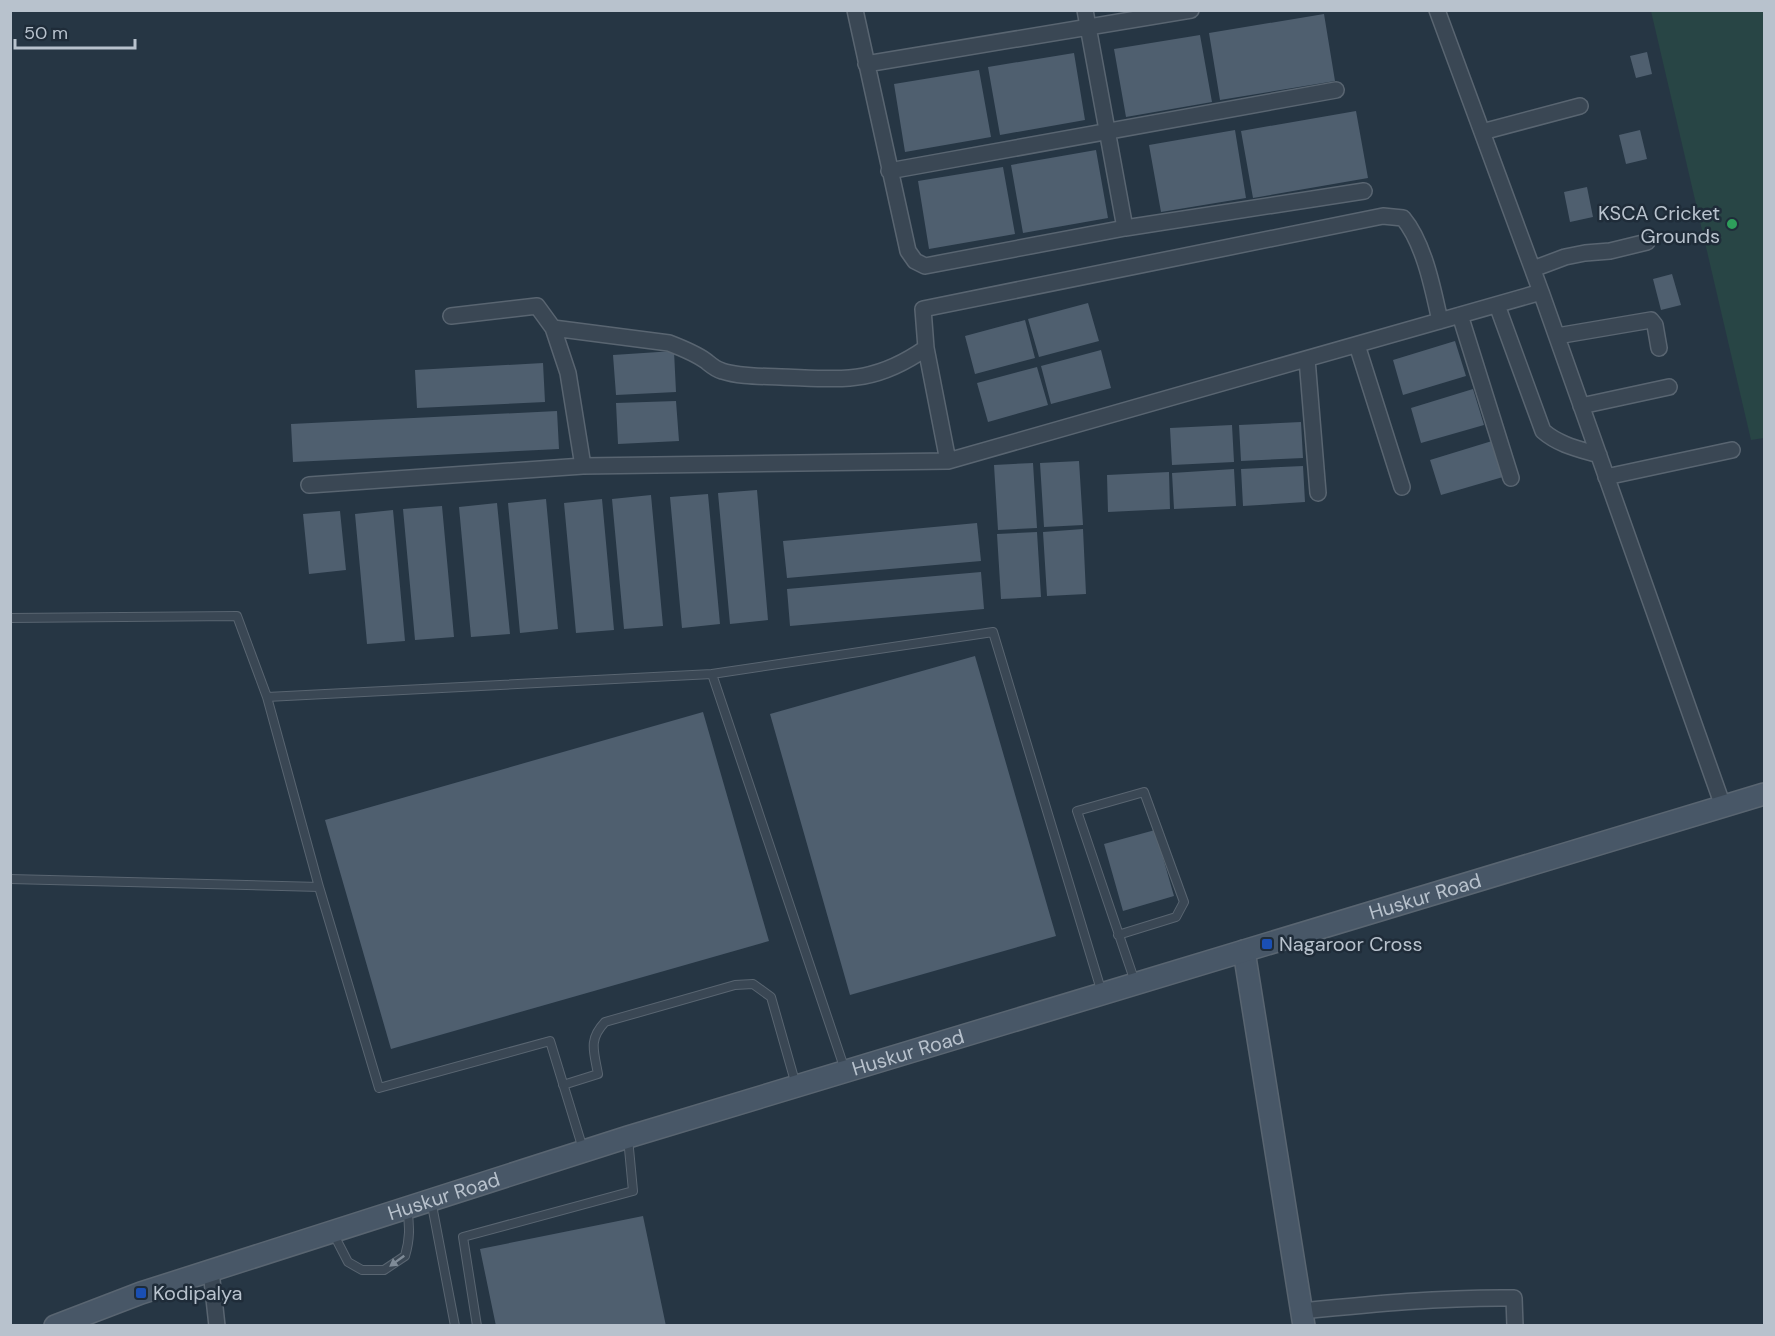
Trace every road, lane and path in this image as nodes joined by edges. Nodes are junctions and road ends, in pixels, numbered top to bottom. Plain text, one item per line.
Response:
1 (855, 10) edge
2 (1085, 10) edge
3 (1191, 10) edge
4 (1437, 10) edge
5 (1089, 28) junction
6 (866, 64) junction
7 (1335, 90) dead end
8 (1580, 106) dead end
9 (1106, 131) junction
10 (1482, 132) junction
11 (889, 171) junction
12 (1364, 191) dead end
13 (1125, 228) junction
14 (1647, 242) dead end
15 (1533, 269) junction
16 (1541, 292) junction
17 (1497, 305) junction
18 (1460, 315) junction
19 (451, 316) dead end
20 (1440, 321) junction
21 (554, 328) junction
22 (1557, 336) junction
23 (1357, 345) junction
24 (926, 348) junction
25 (1659, 348) dead end
26 (1307, 359) junction
27 (1670, 387) dead end
28 (1581, 406) junction
29 (1732, 450) dead end
30 (1599, 454) junction
31 (948, 461) junction
32 (583, 466) junction
33 (1606, 477) junction
34 (1511, 478) dead end
35 (309, 485) dead end
36 (1402, 487) dead end
37 (1318, 493) dead end
38 (10, 618) edge
39 (712, 674) junction
40 (267, 697) junction
41 (1764, 794) edge
42 (1723, 806) junction
43 (10, 879) edge
44 (319, 887) junction
45 (1118, 935) junction
46 (1245, 951) junction
47 (1135, 984) junction
48 (1102, 995) junction
49 (845, 1071) junction
50 (563, 1085) junction
51 (797, 1086) junction
52 (628, 1137) junction
53 (584, 1151) junction
54 (430, 1200) junction
55 (407, 1208) junction
56 (332, 1231) junction
57 (211, 1270) junction
58 (1303, 1318) edge
59 (55, 1326) edge
60 (217, 1326) edge
61 (455, 1326) edge
62 (477, 1326) edge
63 (1515, 1326) edge

1 - 6 street
2 - 5 street
3 - 5 street
4 - 10 street
5 - 6 street
5 - 9 street
6 - 11 street
7 - 9 street
8 - 10 street
9 - 11 street
9 - 13 street
10 - 15 street
11 - 13 street
12 - 13 street
14 - 15 street
15 - 16 street
16 - 17 street
16 - 22 street
17 - 18 street
17 - 30 street
18 - 20 street
18 - 34 street
19 - 21 street
20 - 23 street
20 - 24 street
21 - 24 street
21 - 32 street
22 - 25 street
22 - 28 street
23 - 26 street
23 - 36 street
24 - 31 street
26 - 31 street
26 - 37 street
27 - 28 street
28 - 30 street
29 - 33 street
30 - 33 street
31 - 32 street
32 - 35 street
33 - 42 street
38 - 40 lane
39 - 40 lane
39 - 48 lane
39 - 49 lane
40 - 44 lane
41 - 42 street, Huskur Road
42 - 46 street, Huskur Road
43 - 44 lane
44 - 50 lane
45 - 45 lane
45 - 47 lane
46 - 47 street, Huskur Road
46 - 58 street
47 - 48 street, Huskur Road
48 - 49 street, Huskur Road
49 - 51 street, Huskur Road
50 - 51 lane
50 - 53 lane
51 - 52 street, Huskur Road
52 - 53 street, Huskur Road
52 - 62 lane
53 - 54 street, Huskur Road
54 - 55 street, Huskur Road
54 - 61 lane
55 - 56 street, Huskur Road
55 -> 56 lane
56 - 57 street, Huskur Road
57 - 59 street, Huskur Road
57 - 60 street
58 - 63 street

